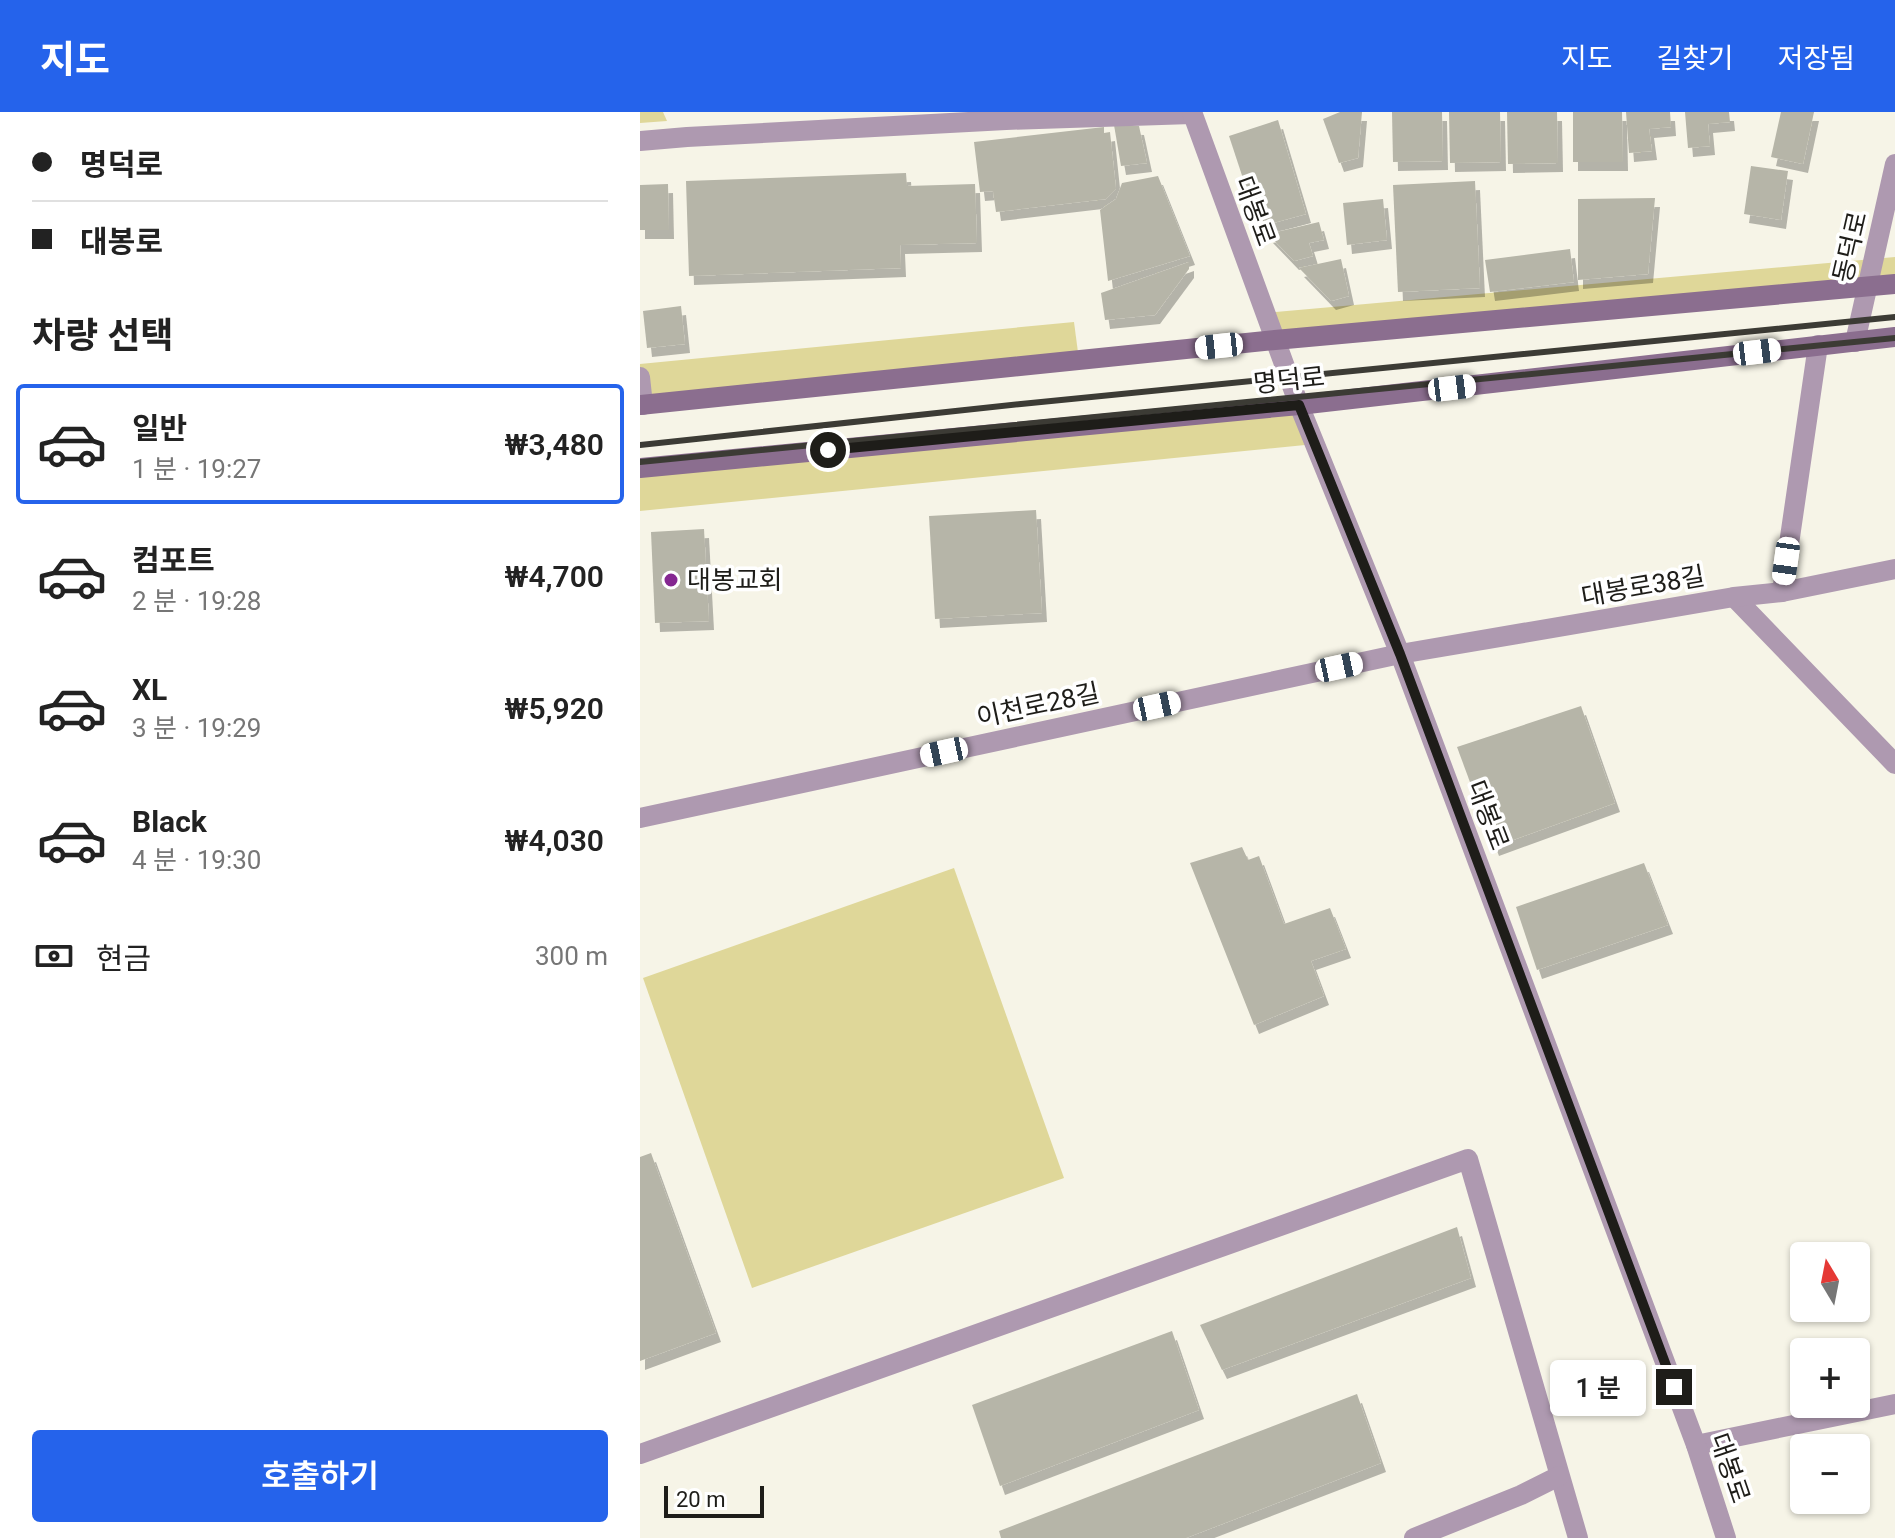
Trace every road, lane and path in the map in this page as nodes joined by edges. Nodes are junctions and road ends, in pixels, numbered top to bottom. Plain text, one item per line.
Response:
1 (1192, 113) edge
2 (640, 141) edge
3 (1895, 164) edge
4 (1895, 284) edge
5 (1867, 287) junction
6 (1895, 337) edge
7 (1275, 340) junction
8 (1855, 342) junction
9 (1818, 345) junction
10 (640, 377) edge
11 (642, 405) edge
12 (1299, 405) junction
13 (640, 468) edge
14 (1895, 569) edge
15 (1782, 592) junction
16 (1734, 597) junction
17 (1400, 654) junction
18 (1895, 764) edge
19 (640, 818) edge
20 (1895, 1404) edge
21 (1696, 1445) junction
22 (640, 1454) edge
23 (1559, 1476) junction
24 (1414, 1538) edge
25 (1578, 1538) edge
26 (1726, 1538) edge

1 - 2 street, 대봉로
1 - 7 street, 대봉로
3 - 5 street, 동덕로
4 - 5 main road, 명덕로
5 - 7 main road, 명덕로
5 - 8 street, 동덕로
6 - 8 main road, 명덕로
7 - 11 main road, 명덕로
7 - 12 street, 대봉로
8 - 9 main road, 명덕로
9 - 12 main road, 명덕로
9 - 15 street
10 - 11 street
12 - 13 main road, 명덕로
12 - 17 street, 대봉로
14 - 15 street, 대봉로38길
15 - 16 street, 대봉로38길
16 - 17 street, 대봉로38길
16 - 18 street
17 - 19 street, 이천로28길
17 - 21 street, 대봉로
20 - 21 street
21 - 26 street, 대봉로
22 - 23 street
23 - 24 street
23 - 25 street

